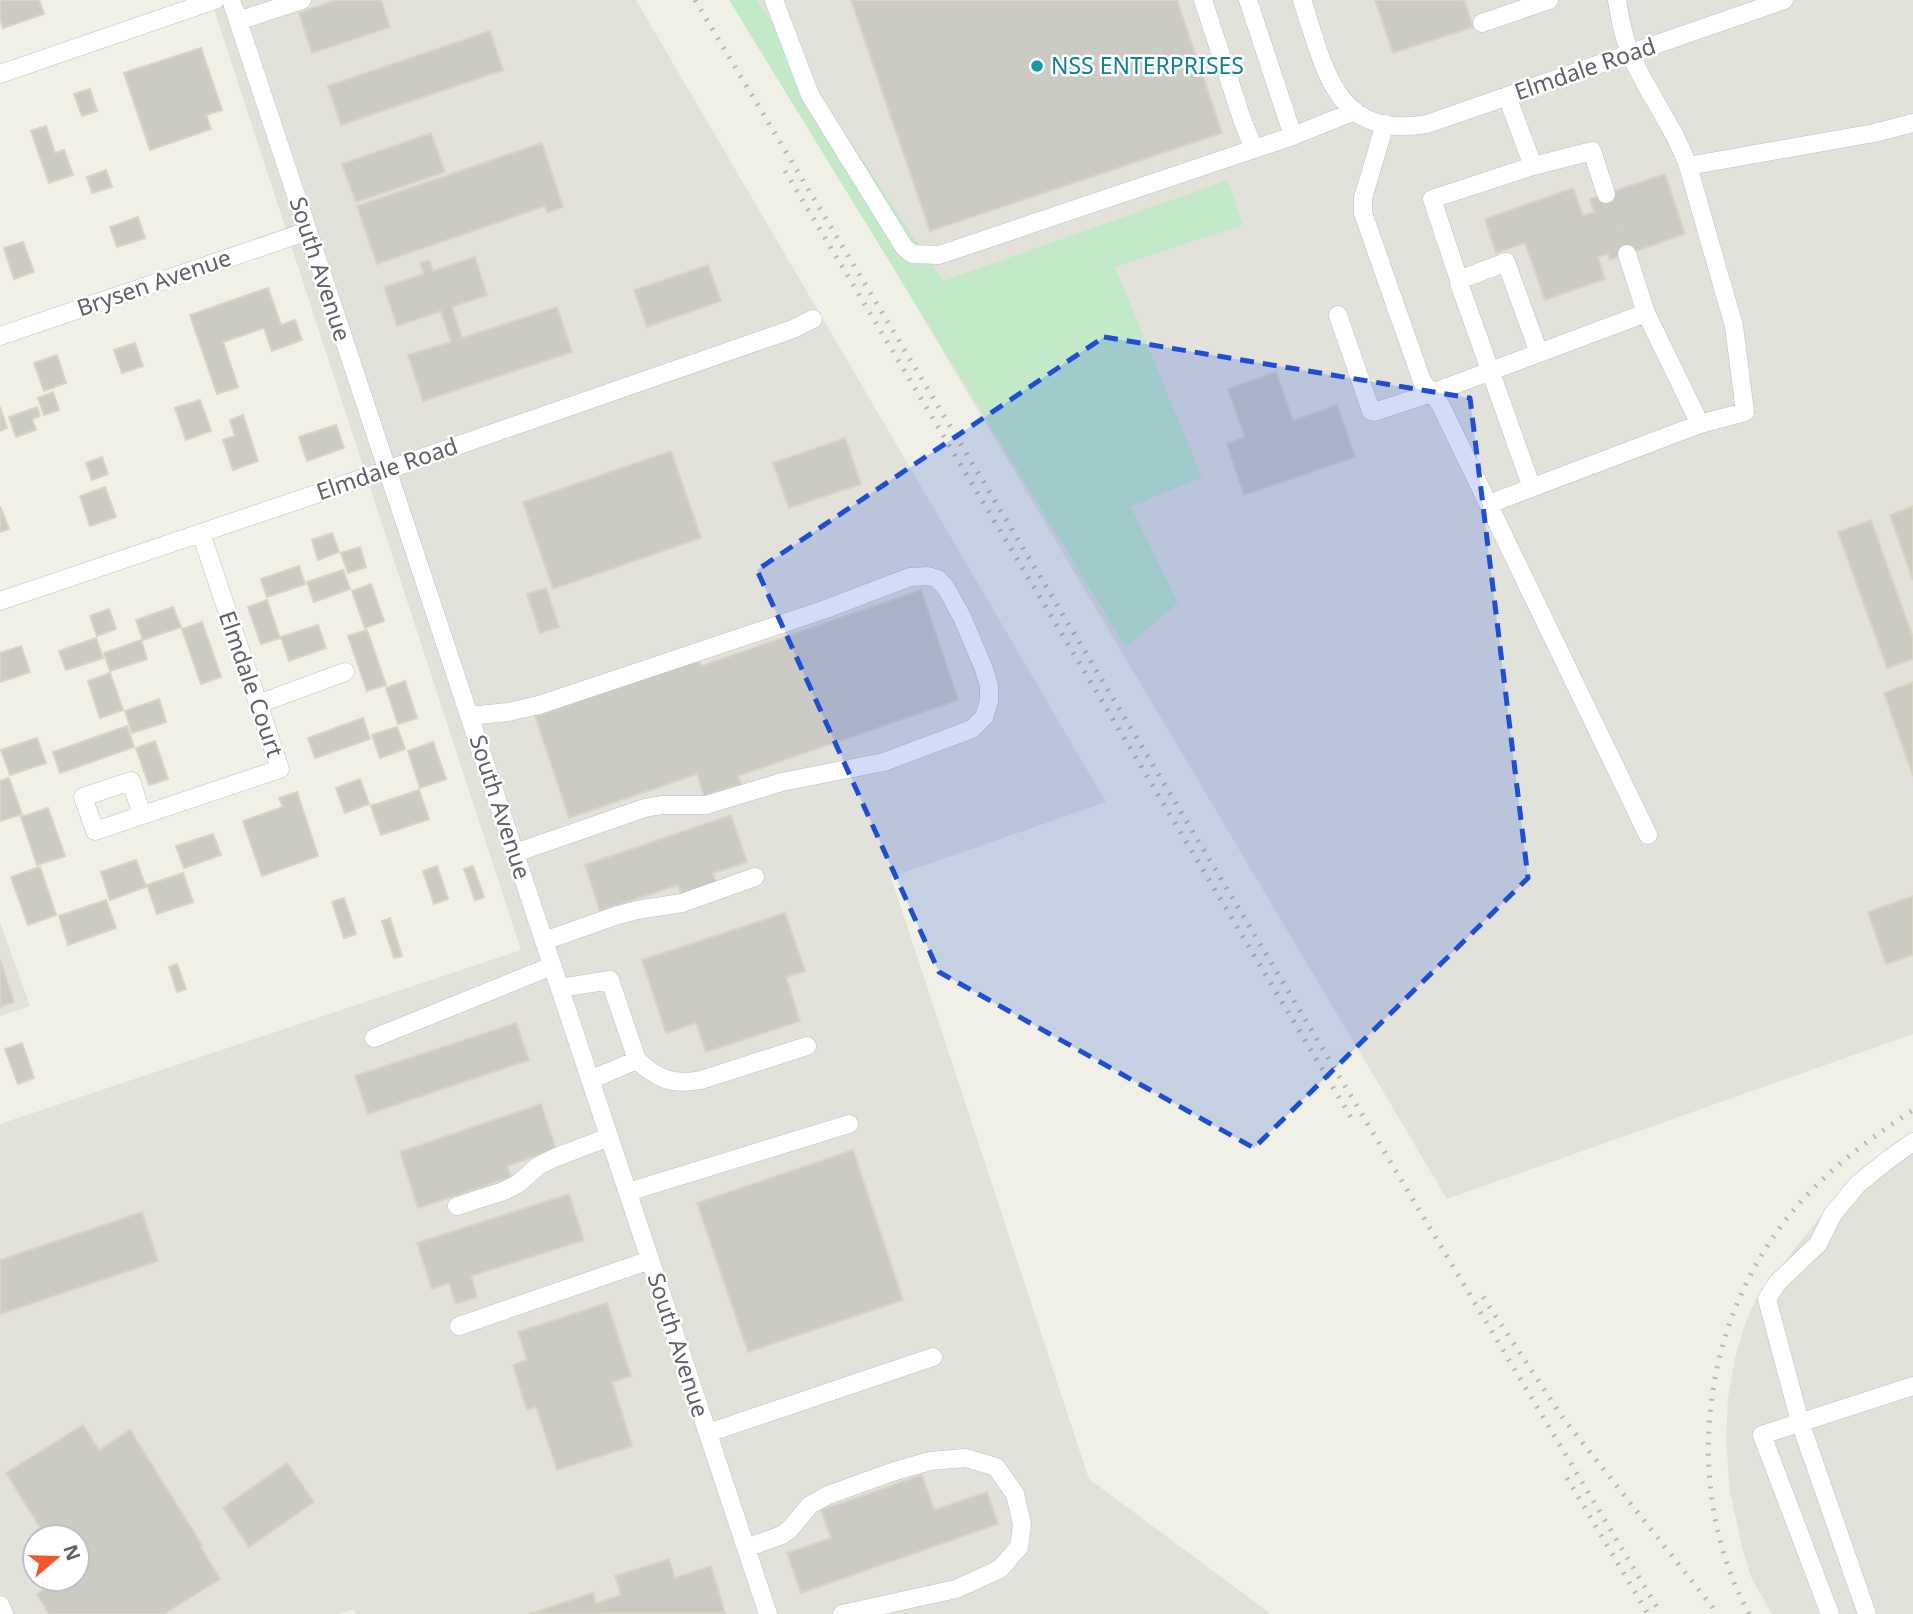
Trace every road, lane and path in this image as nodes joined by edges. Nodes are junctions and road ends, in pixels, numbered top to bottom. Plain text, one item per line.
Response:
1 (215, 0) edge
2 (231, 0) edge
3 (302, 0) edge
4 (774, 0) edge
5 (1203, 0) edge
6 (1248, 0) edge
7 (1302, 0) edge
8 (1549, 0) edge
9 (1617, 0) edge
10 (1784, 0) edge
11 (238, 21) junction
12 (1482, 23) dead end
13 (1630, 53) junction
14 (0, 74) edge
15 (1507, 96) junction
16 (1355, 111) junction
17 (1913, 122) edge
18 (1385, 124) junction
19 (1293, 136) junction
20 (1254, 149) junction
21 (1533, 166) junction
22 (1688, 166) junction
23 (1606, 194) tunnel mouth
24 (308, 230) junction
25 (1627, 254) tunnel mouth
26 (1459, 280) junction
27 (1646, 313) junction
28 (1338, 315) dead end
29 (813, 319) dead end
30 (0, 336) edge
31 (1539, 353) junction
32 (1490, 371) junction
33 (1432, 393) junction
34 (1700, 424) junction
35 (387, 470) junction
36 (1532, 488) junction
37 (1489, 504) junction
38 (201, 533) junction
39 (0, 601) edge
40 (345, 672) dead end
41 (258, 704) junction
42 (469, 716) junction
43 (142, 815) junction
44 (1648, 835) dead end
45 (515, 853) junction
46 (755, 877) dead end
47 (544, 940) junction
48 (552, 966) junction
49 (560, 988) junction
50 (374, 1038) dead end
51 (807, 1046) dead end
52 (637, 1060) junction
53 (590, 1080) junction
54 (849, 1124) dead end
55 (609, 1137) junction
56 (1913, 1142) edge
57 (628, 1192) junction
58 (457, 1206) dead end
59 (650, 1260) junction
60 (459, 1326) dead end
61 (933, 1357) dead end
62 (1913, 1386) edge
63 (1800, 1422) junction
64 (708, 1433) junction
65 (746, 1548) junction
66 (0, 1605) edge
67 (4, 1614) edge
68 (768, 1614) edge
69 (842, 1614) edge
70 (1830, 1614) edge
71 (1867, 1614) edge

1 - 14 street
2 - 11 street, South Avenue
3 - 11 street
4 - 20 street
5 - 20 street
6 - 19 street
7 - 16 street
8 - 12 street
9 - 13 street
10 - 13 street, Elmdale Road
11 - 24 street, South Avenue
13 - 15 street, Elmdale Road
13 - 22 street
15 - 18 street, Elmdale Road
15 - 21 street
16 - 18 street
16 - 19 street
17 - 22 street
18 - 33 street
19 - 20 street
21 - 23 street
21 - 26 street
22 - 34 street
24 - 30 street, Brysen Avenue
24 - 35 street, South Avenue
25 - 27 street
26 - 31 street
26 - 32 street
27 - 31 street
27 - 34 street
28 - 33 street
29 - 35 street, Elmdale Road
31 - 32 street
32 - 33 street
32 - 36 street
33 - 37 street
34 - 36 street
35 - 38 street, Elmdale Road
35 - 42 street, South Avenue
36 - 37 street
37 - 44 street
38 - 39 street, Elmdale Road
38 - 41 street, Elmdale Court
40 - 41 street
41 - 43 street, Elmdale Court
42 - 45 street, South Avenue
42 - 45 street
43 - 43 street, Elmdale Court
45 - 47 street, South Avenue
46 - 47 street
47 - 48 street, South Avenue
48 - 49 street, South Avenue
48 - 50 street
49 - 52 street
49 - 53 street, South Avenue
51 - 52 street
52 - 53 street
53 - 55 street, South Avenue
54 - 57 street
55 - 57 street, South Avenue
55 - 58 street
56 - 63 street
57 - 59 street, South Avenue
59 - 60 street
59 - 64 street, South Avenue
61 - 64 street
62 - 63 street
63 - 70 street
63 - 71 street
64 - 65 street, South Avenue
65 - 68 street, South Avenue
65 - 69 street
66 - 67 street

